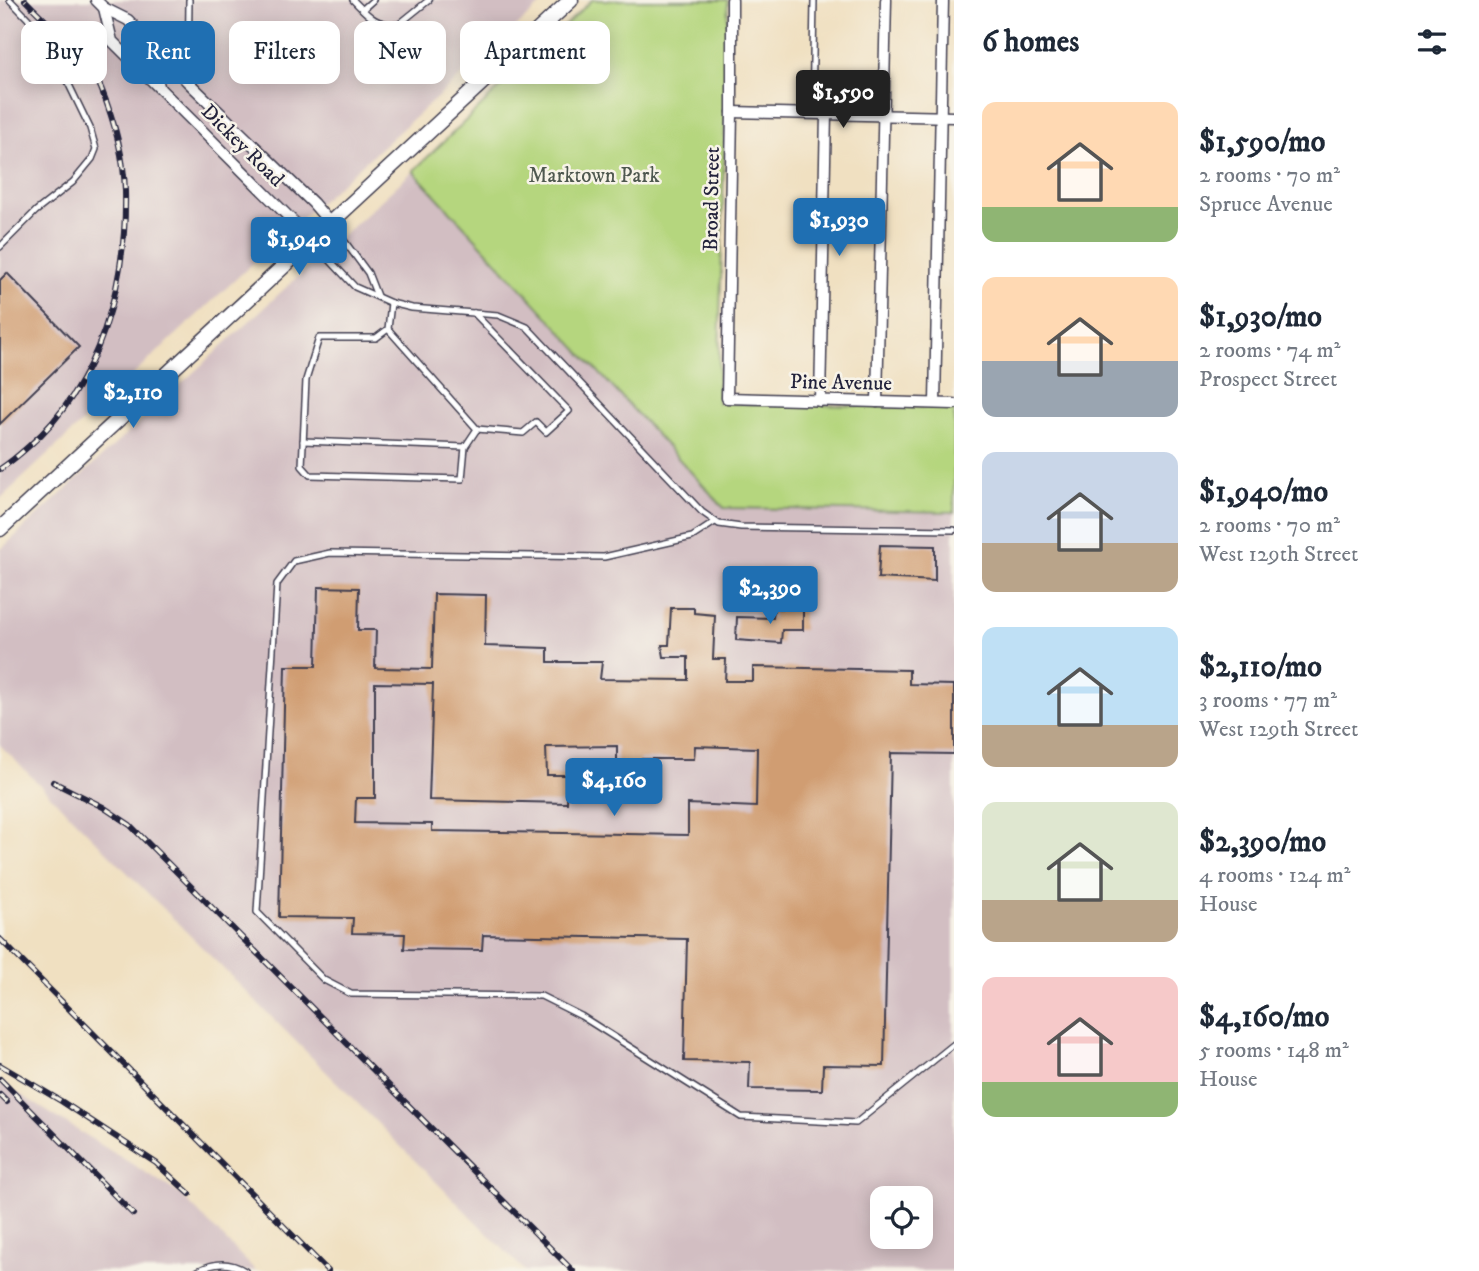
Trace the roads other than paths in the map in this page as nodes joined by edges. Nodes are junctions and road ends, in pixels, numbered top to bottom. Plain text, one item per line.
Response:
1 (10, 0) edge
2 (188, 0) edge
3 (353, 0) edge
4 (373, 0) edge
5 (429, 0) edge
6 (571, 0) edge
7 (732, 0) edge
8 (814, 0) edge
9 (886, 0) edge
10 (943, 0) edge
11 (103, 3) edge
12 (363, 9) junction
13 (129, 21) edge
14 (188, 21) edge
15 (159, 84) edge
16 (190, 84) edge
17 (160, 89) junction
18 (732, 112) junction
19 (812, 114) junction
20 (826, 114) junction
21 (883, 116) junction
22 (941, 116) junction
23 (954, 117) edge
24 (330, 223) junction
25 (312, 240) junction
26 (0, 247) edge
27 (377, 296) junction
28 (391, 303) junction
29 (473, 312) junction
30 (388, 329) junction
31 (727, 398) joint
32 (820, 401) junction
33 (877, 402) junction
34 (935, 403) junction
35 (954, 404) edge
36 (477, 429) junction
37 (303, 441) junction
38 (466, 447) junction
39 (715, 522) junction
40 (0, 529) edge
41 (954, 530) edge
42 (954, 1044) edge
43 (198, 1271) edge
44 (244, 1271) edge

1 - 26 lane
2 - 14 lane
3 - 12 lane
4 - 12 lane
5 - 12 lane
6 - 24 main road
7 - 18 street, Broad Street
8 - 19 lane
9 - 21 street
10 - 22 street
11 - 13 street, Dickey Road
11 - 17 street, Dickey Road
15 - 17 street
16 - 24 street, Dickey Road
17 - 25 street, Dickey Road
18 - 19 street
18 - 31 street, Broad Street
19 - 20 street
20 - 21 street
20 - 32 street
21 - 22 street
21 - 33 street
22 - 23 street
22 - 34 street
24 - 25 main road
24 - 27 lane
25 - 27 lane
25 - 40 main road
27 - 28 lane
28 - 29 lane
28 - 30 lane
29 - 36 lane
29 - 39 lane
30 - 36 lane
30 - 37 lane
31 - 32 street, Pine Avenue
32 - 33 street, Pine Avenue
33 - 34 street, Pine Avenue
34 - 35 street, Pine Avenue
36 - 38 lane
37 - 38 lane
37 - 38 lane
39 - 41 lane
39 - 42 lane
43 - 44 lane

